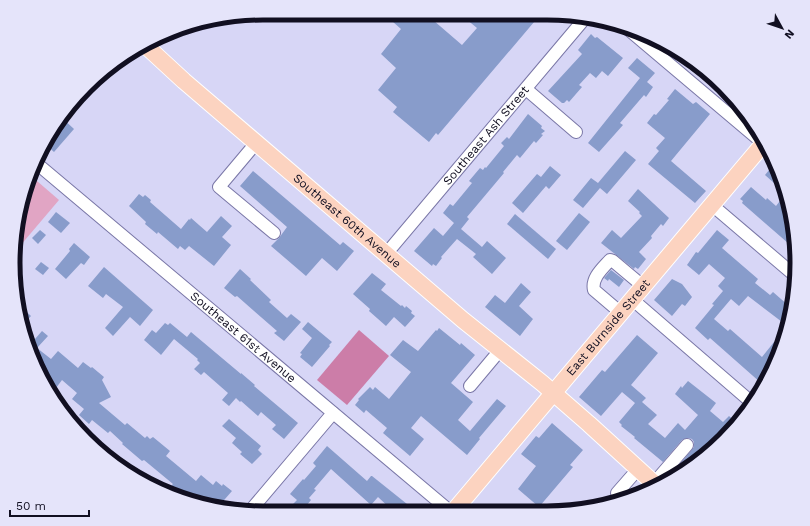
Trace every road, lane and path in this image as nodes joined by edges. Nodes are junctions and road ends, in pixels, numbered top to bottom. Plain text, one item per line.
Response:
1 (581, 22) edge
2 (655, 45) edge
3 (149, 49) edge
4 (526, 89) junction
5 (576, 132) dead end
6 (752, 133) edge
7 (256, 143) junction
8 (760, 148) edge
9 (40, 166) edge
10 (712, 205) junction
11 (274, 233) dead end
12 (386, 254) junction
13 (789, 271) edge
14 (644, 287) junction
15 (632, 300) junction
16 (621, 313) junction
17 (501, 350) junction
18 (470, 386) dead end
19 (552, 393) junction
20 (748, 399) edge
21 (333, 413) junction
22 (687, 445) dead end
23 (638, 469) junction
24 (663, 476) edge
25 (652, 482) edge
26 (617, 493) dead end
27 (255, 505) edge
28 (445, 506) edge
29 (457, 506) edge

1 - 4 street, Southeast Ash Street
2 - 6 street
3 - 7 main road, Southeast 60th Avenue
4 - 5 street
4 - 12 street, Southeast Ash Street
7 - 11 street
7 - 12 main road, Southeast 60th Avenue
8 - 10 main road, East Burnside Street
9 - 21 street, Southeast 61st Avenue
10 - 13 street
10 - 14 main road, East Burnside Street
12 - 17 main road, Southeast 60th Avenue
14 - 15 main road, East Burnside Street
14 - 16 street
15 - 16 main road, East Burnside Street
15 - 20 street
16 - 19 main road, East Burnside Street
17 - 18 street
17 - 19 main road, Southeast 60th Avenue
19 - 23 main road, Southeast 60th Avenue
19 - 29 main road, East Burnside Street
21 - 27 street
21 - 28 street, Southeast 61st Avenue
22 - 24 street
23 - 25 main road, Southeast 60th Avenue
23 - 26 street

